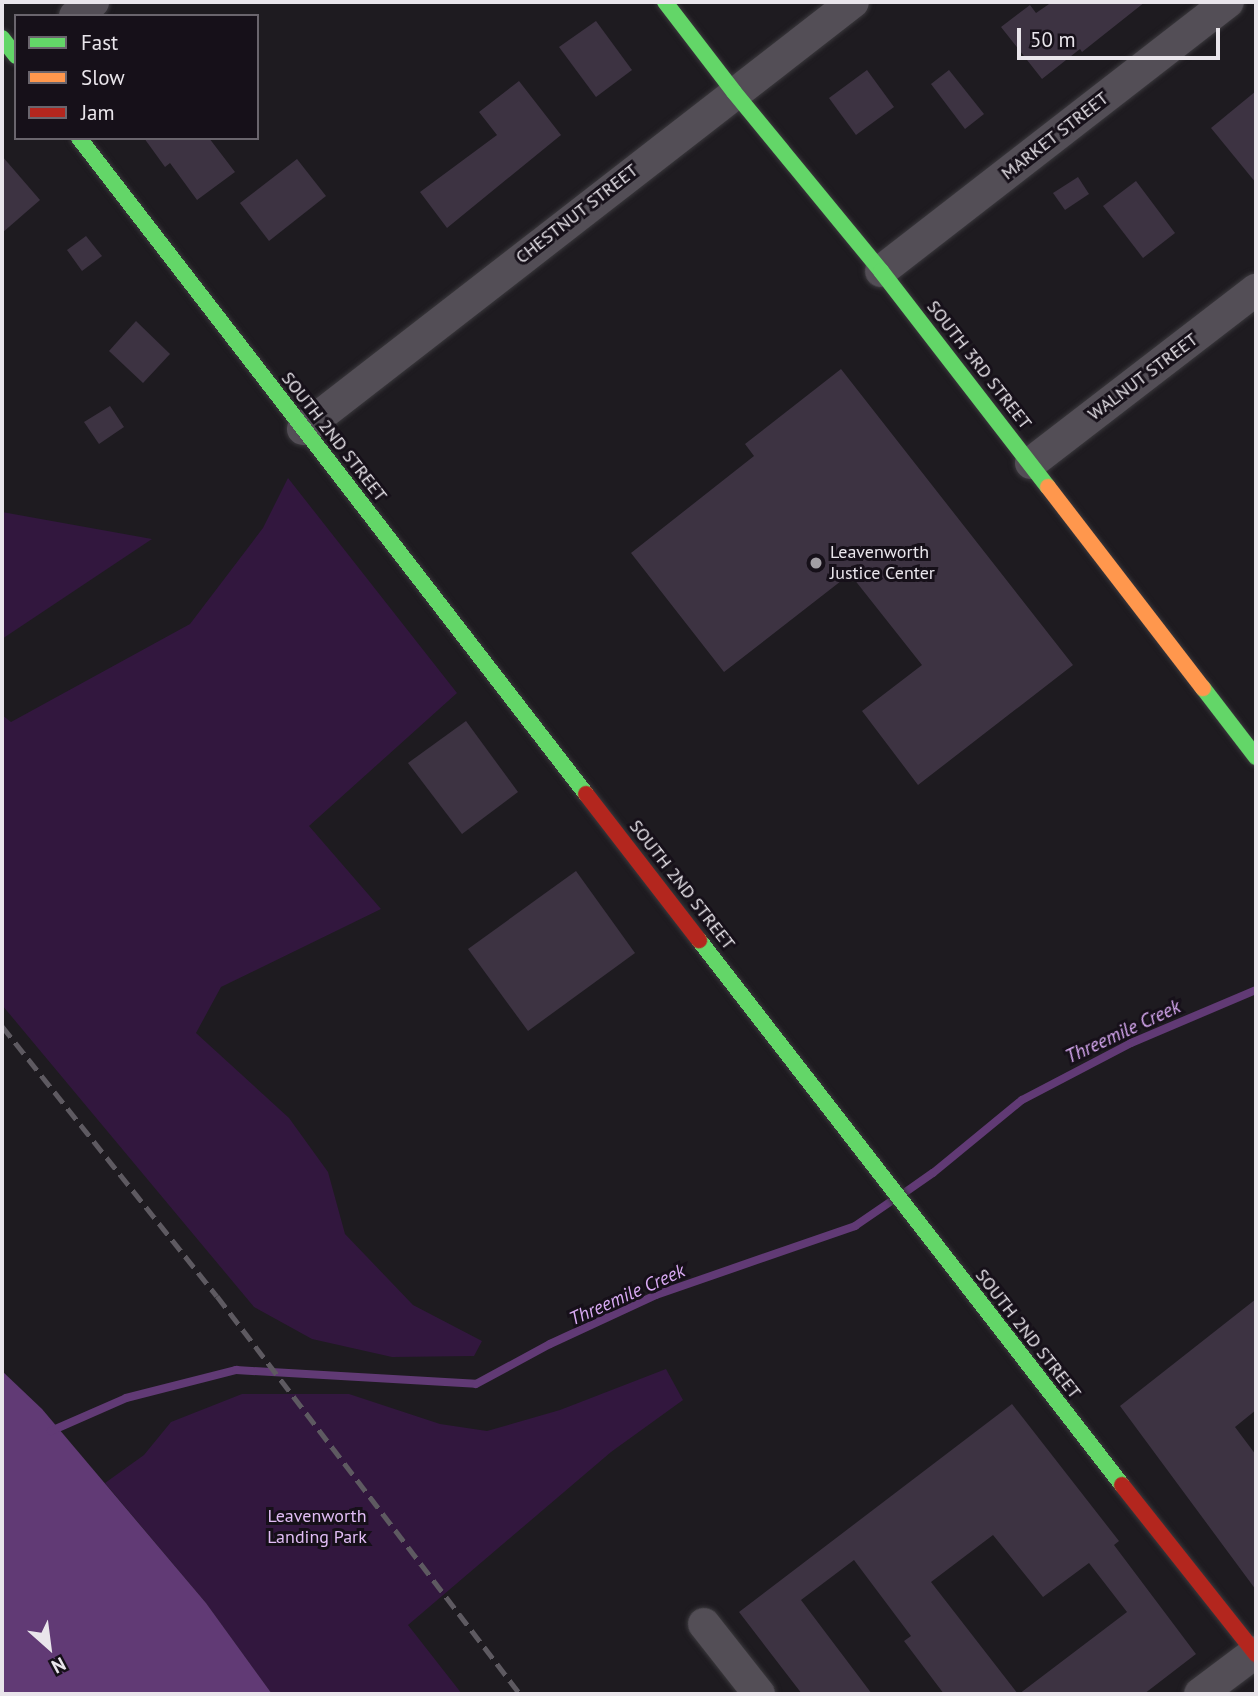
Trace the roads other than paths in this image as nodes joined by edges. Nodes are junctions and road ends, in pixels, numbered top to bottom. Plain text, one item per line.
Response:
1 (93, 2) edge
2 (665, 2) edge
3 (853, 2) edge
4 (1228, 2) edge
5 (78, 14) edge
6 (2, 38) edge
7 (14, 53) edge
8 (734, 92) junction
9 (81, 140) edge
10 (881, 271) junction
11 (1256, 290) edge
12 (303, 429) junction
13 (1031, 463) junction
14 (1256, 757) edge
15 (704, 1624) dead end
16 (1256, 1653) edge
17 (760, 1694) edge
18 (1200, 1694) edge

1 - 5 street
2 - 8 street, SOUTH 3RD STREET
3 - 8 street, CHESTNUT STREET
4 - 10 street, MARKET STREET
6 - 7 street
8 - 10 street, SOUTH 3RD STREET
8 - 12 street, CHESTNUT STREET
9 - 12 street, SOUTH 2ND STREET
10 - 13 street, SOUTH 3RD STREET
11 - 13 street, WALNUT STREET
12 - 16 street, SOUTH 2ND STREET
13 - 14 street, SOUTH 3RD STREET
15 - 17 street
16 - 18 street

